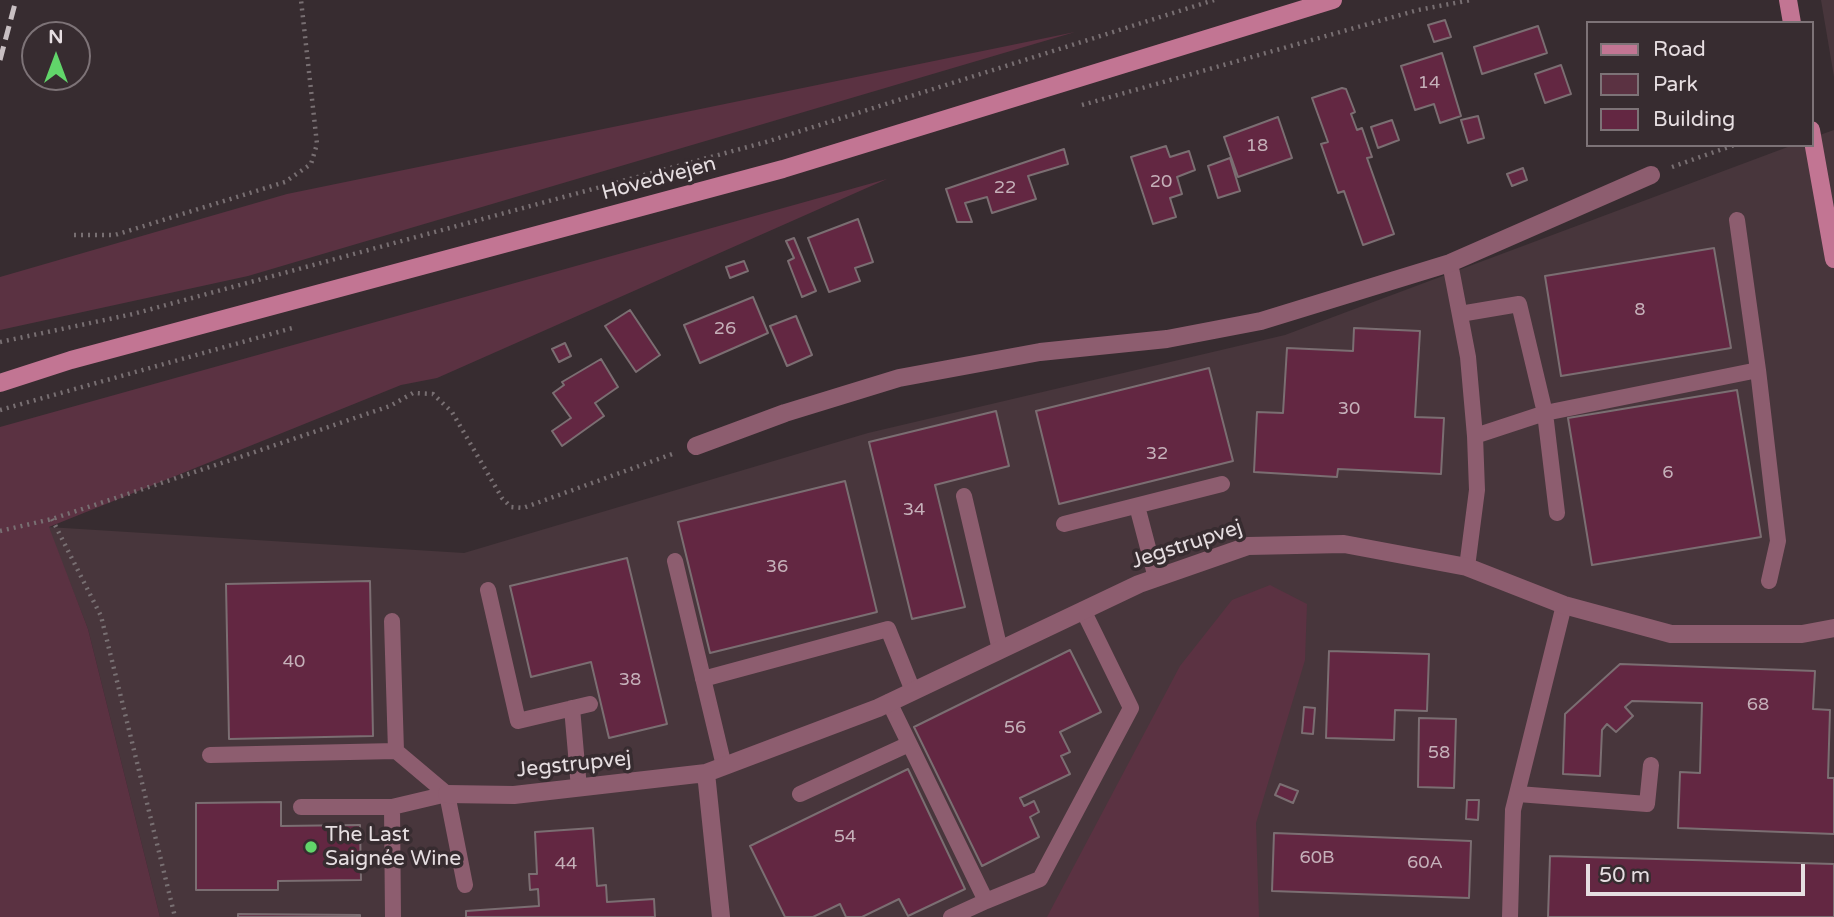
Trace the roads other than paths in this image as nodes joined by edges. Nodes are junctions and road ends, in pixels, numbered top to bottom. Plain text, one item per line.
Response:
1 (1333, 0) edge
2 (1788, 0) edge
3 (1793, 21) edge
4 (1813, 141) edge
5 (1651, 175) road end
6 (1737, 220) dead end
7 (1834, 259) edge
8 (1450, 264) junction
9 (1460, 314) junction
10 (68, 361) junction
11 (1758, 370) junction
12 (0, 371) edge
13 (0, 383) edge
14 (1545, 413) junction
15 (1475, 436) junction
16 (696, 446) road end
17 (1223, 484) dead end
18 (964, 496) dead end
19 (1137, 506) junction
20 (1557, 513) dead end
21 (1065, 524) dead end
22 (674, 561) dead end
23 (1467, 567) junction
24 (1156, 578) junction
25 (1769, 581) dead end
26 (488, 590) dead end
27 (1564, 605) junction
28 (1083, 610) junction
29 (392, 621) dead end
30 (1834, 628) edge
31 (1000, 650) junction
32 (703, 679) junction
33 (913, 691) junction
34 (889, 702) junction
35 (590, 704) dead end
36 (572, 708) junction
37 (909, 744) junction
38 (396, 751) junction
39 (210, 755) dead end
40 (1651, 765) dead end
41 (724, 766) junction
42 (706, 773) junction
43 (579, 788) junction
44 (447, 794) junction
45 (800, 794) dead end
46 (1518, 794) junction
47 (301, 807) dead end
48 (391, 807) junction
49 (465, 885) dead end
50 (986, 901) junction
51 (393, 917) edge
52 (721, 917) edge
53 (951, 917) edge
54 (1510, 917) edge

1 - 10 main road, Hovedvejen
2 - 3 main road
4 - 7 main road
5 - 8 street
6 - 11 lane
8 - 9 lane
8 - 16 street
9 - 14 lane
9 - 15 lane
10 - 12 main road, Hovedvejen
10 - 13 main road, Hovedvejen
11 - 14 lane
11 - 25 lane
14 - 15 lane
14 - 20 lane
15 - 23 lane
17 - 19 lane
18 - 31 lane
19 - 21 lane
19 - 24 lane
22 - 32 lane
23 - 24 street, Jegstrupvej
23 - 27 street, Jegstrupvej
24 - 28 street, Jegstrupvej
26 - 36 lane
27 - 30 street, Jegstrupvej
27 - 46 lane
28 - 31 street, Jegstrupvej
28 - 50 lane
29 - 38 lane
31 - 33 street, Jegstrupvej
32 - 33 lane
32 - 41 lane
33 - 34 street, Jegstrupvej
34 - 37 lane
34 - 41 street, Jegstrupvej
35 - 36 lane
36 - 43 lane
37 - 45 lane
37 - 50 lane
38 - 39 lane
38 - 44 lane
40 - 46 lane
41 - 42 street, Jegstrupvej
42 - 43 street, Jegstrupvej
42 - 52 street
43 - 44 street, Jegstrupvej
44 - 48 lane
44 - 49 lane
46 - 54 lane
47 - 48 lane
48 - 51 lane
50 - 53 lane

